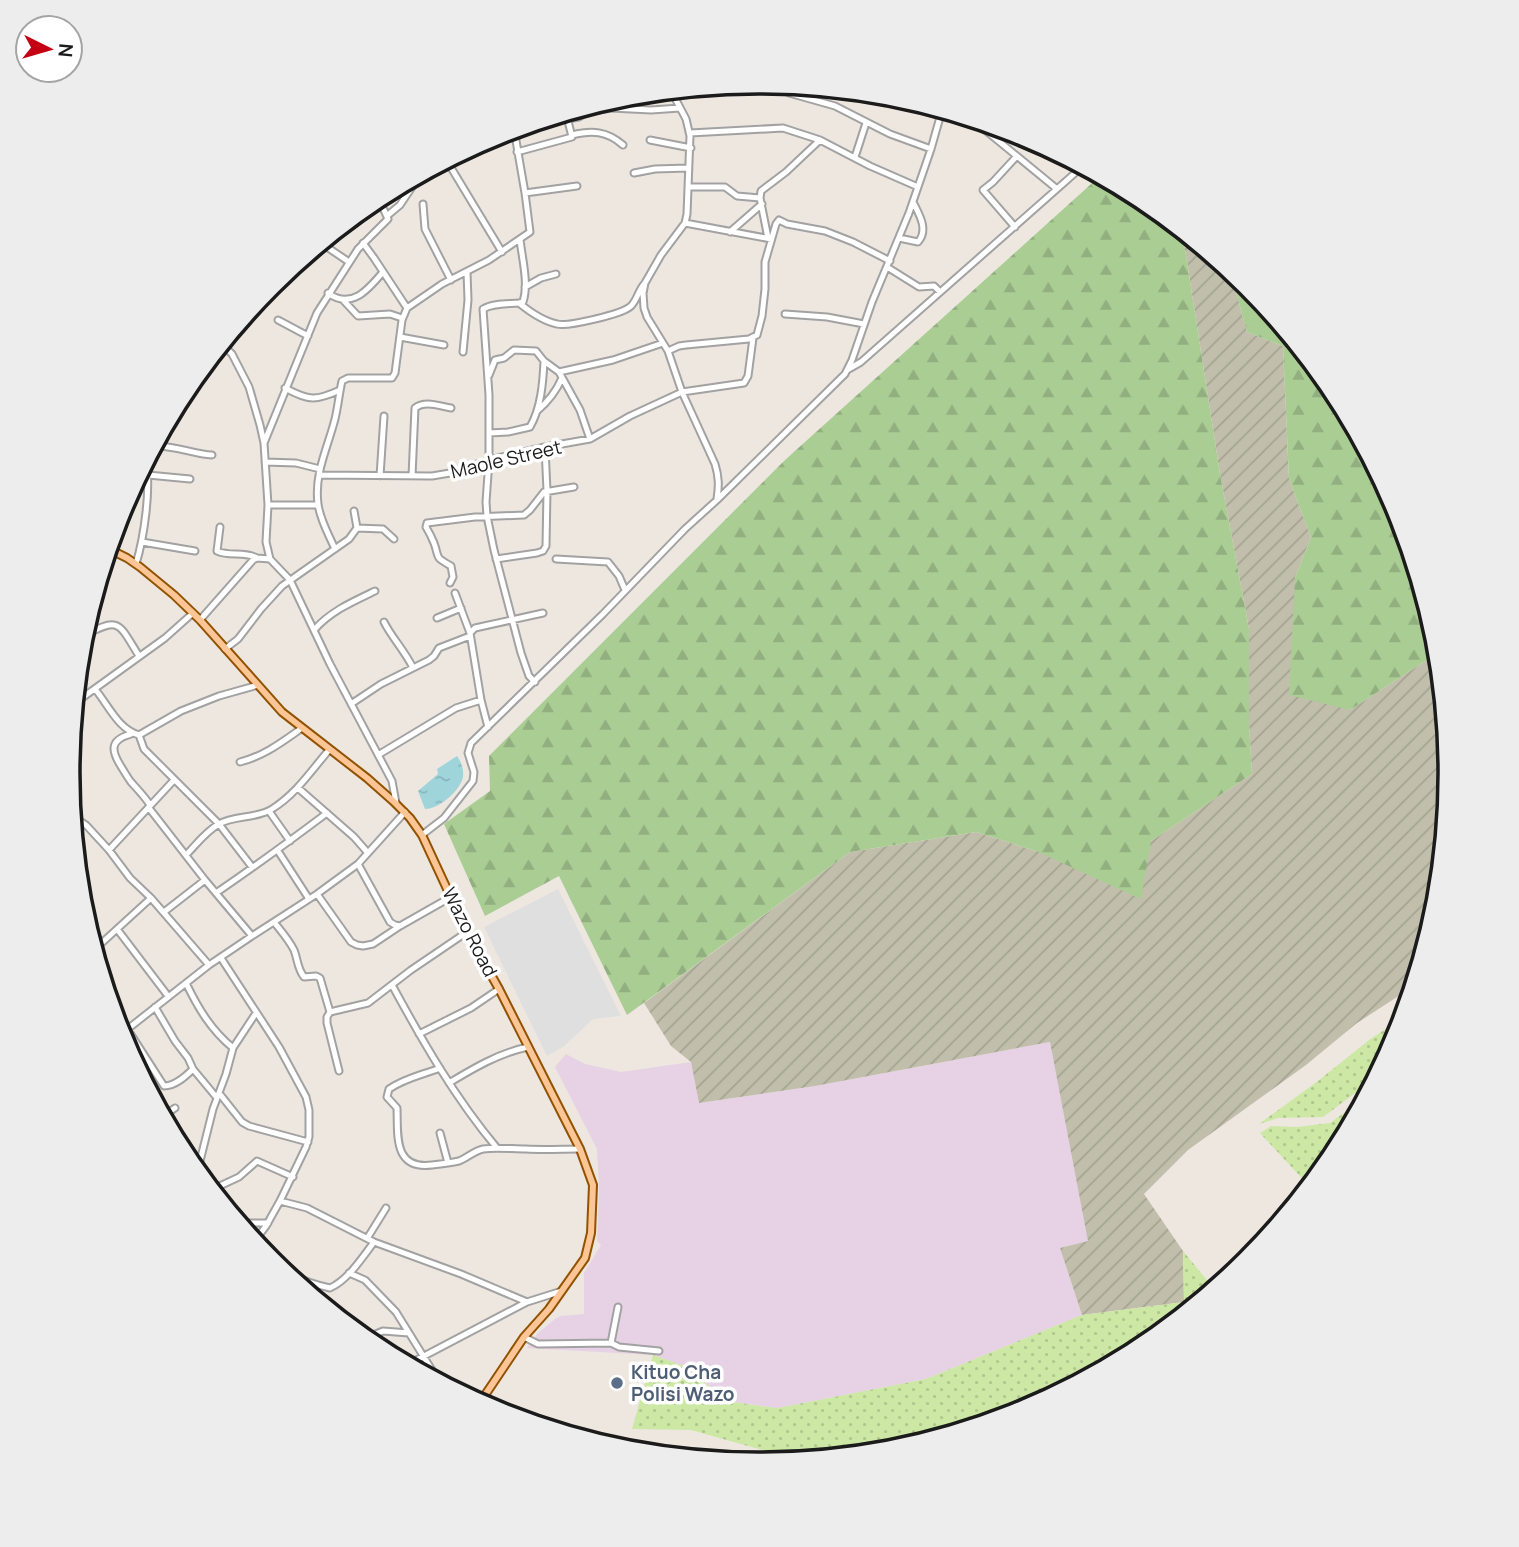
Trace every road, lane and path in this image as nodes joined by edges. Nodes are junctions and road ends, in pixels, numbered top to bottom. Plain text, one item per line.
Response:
1 (799, 96) edge
2 (677, 99) edge
3 (680, 108) junction
4 (624, 109) edge
5 (940, 120) edge
6 (569, 123) edge
7 (866, 123) junction
8 (690, 132) junction
9 (572, 135) junction
10 (993, 137) edge
11 (820, 139) junction
12 (515, 140) edge
13 (650, 140) dead end
14 (623, 145) dead end
15 (691, 148) junction
16 (931, 149) junction
17 (517, 152) junction
18 (1017, 156) junction
19 (855, 157) junction
20 (688, 168) junction
21 (452, 169) edge
22 (634, 173) dead end
23 (1075, 173) edge
24 (577, 186) dead end
25 (688, 187) junction
26 (918, 187) junction
27 (1057, 189) junction
28 (408, 193) edge
29 (525, 193) junction
30 (761, 201) junction
31 (913, 202) junction
32 (423, 204) dead end
33 (382, 209) edge
34 (388, 215) junction
35 (685, 223) junction
36 (1015, 227) junction
37 (730, 232) junction
38 (899, 238) junction
39 (520, 239) junction
40 (770, 239) junction
41 (363, 243) junction
42 (329, 249) edge
43 (502, 252) junction
44 (349, 262) junction
45 (889, 264) junction
46 (383, 272) junction
47 (467, 272) junction
48 (556, 274) dead end
49 (451, 280) junction
50 (645, 283) junction
51 (525, 287) junction
52 (940, 292) junction
53 (328, 293) junction
54 (344, 301) junction
55 (519, 303) junction
56 (407, 308) junction
57 (785, 314) dead end
58 (402, 318) junction
59 (278, 320) dead end
60 (864, 324) junction
61 (308, 336) junction
62 (400, 337) junction
63 (753, 338) junction
64 (663, 343) junction
65 (444, 345) dead end
66 (229, 351) edge
67 (668, 351) junction
68 (463, 352) dead end
69 (544, 361) junction
70 (848, 370) junction
71 (561, 375) junction
72 (487, 379) junction
73 (285, 388) junction
74 (340, 390) junction
75 (682, 393) junction
76 (451, 408) dead end
77 (537, 411) junction
78 (384, 416) dead end
79 (489, 433) junction
80 (590, 439) junction
81 (264, 443) junction
82 (165, 446) edge
83 (545, 447) junction
84 (212, 455) dead end
85 (489, 460) junction
86 (265, 462) junction
87 (319, 472) junction
88 (150, 475) edge
89 (380, 475) junction
90 (412, 476) junction
91 (190, 479) dead end
92 (148, 481) edge
93 (574, 487) dead end
94 (547, 491) junction
95 (717, 500) junction
96 (268, 505) junction
97 (318, 505) junction
98 (354, 511) dead end
99 (487, 516) junction
100 (220, 527) dead end
101 (357, 528) junction
102 (394, 539) dead end
103 (142, 542) junction
104 (335, 550) junction
105 (195, 551) dead end
106 (117, 554) edge
107 (257, 558) junction
108 (270, 559) junction
109 (496, 559) junction
110 (556, 559) dead end
111 (136, 564) junction
112 (619, 576) junction
113 (290, 580) junction
114 (633, 582) junction
115 (450, 583) dead end
116 (625, 590) junction
117 (375, 591) dead end
118 (456, 593) dead end
119 (461, 608) junction
120 (193, 613) junction
121 (543, 613) dead end
122 (437, 618) dead end
123 (200, 620) junction
124 (512, 620) junction
125 (384, 622) dead end
126 (97, 629) edge
127 (314, 630) junction
128 (470, 634) junction
129 (225, 649) junction
130 (139, 656) junction
131 (413, 668) junction
132 (535, 682) junction
133 (258, 685) junction
134 (95, 689) junction
135 (85, 696) edge
136 (481, 700) junction
137 (351, 704) junction
138 (488, 727) junction
139 (302, 728) junction
140 (131, 734) junction
141 (139, 734) junction
142 (329, 750) junction
143 (378, 755) junction
144 (240, 762) dead end
145 (174, 780) junction
146 (298, 788) junction
147 (396, 803) junction
148 (150, 806) junction
149 (269, 811) junction
150 (405, 812) junction
151 (327, 813) junction
152 (82, 823) edge
153 (219, 824) junction
154 (422, 835) junction
155 (290, 841) junction
156 (109, 850) junction
157 (278, 851) junction
158 (368, 853) junction
159 (186, 855) junction
160 (358, 864) junction
161 (251, 867) junction
162 (205, 880) junction
163 (216, 893) junction
164 (317, 894) junction
165 (451, 897) junction
166 (151, 898) junction
167 (309, 899) junction
168 (164, 912) junction
169 (274, 922) junction
170 (400, 926) junction
171 (117, 929) junction
172 (467, 932) junction
173 (252, 936) junction
174 (102, 942) edge
175 (221, 958) junction
176 (209, 965) junction
177 (186, 983) junction
178 (392, 985) junction
179 (499, 989) junction
180 (168, 996) junction
181 (155, 1007) junction
182 (330, 1012) junction
183 (256, 1013) junction
184 (130, 1027) edge
185 (419, 1034) junction
186 (135, 1039) edge
187 (528, 1047) junction
188 (233, 1048) junction
189 (440, 1068) junction
190 (193, 1069) junction
191 (338, 1071) dead end
192 (449, 1083) junction
193 (218, 1096) junction
194 (175, 1108) dead end
195 (170, 1111) edge
196 (440, 1133) dead end
197 (307, 1142) junction
198 (498, 1148) junction
199 (580, 1149) junction
200 (201, 1159) edge
201 (448, 1163) junction
202 (293, 1177) junction
203 (220, 1186) edge
204 (281, 1201) junction
205 (386, 1208) dead end
206 (251, 1223) edge
207 (268, 1223) junction
208 (260, 1233) edge
209 (368, 1237) junction
210 (374, 1242) junction
211 (349, 1273) junction
212 (310, 1282) edge
213 (562, 1291) junction
214 (527, 1302) junction
215 (618, 1307) dead end
216 (408, 1333) junction
217 (376, 1334) edge
218 (524, 1337) junction
219 (611, 1343) junction
220 (659, 1351) dead end
221 (423, 1357) junction
222 (417, 1360) edge
223 (429, 1367) edge
224 (486, 1394) edge

1 - 7 street
2 - 3 street
3 - 4 street
3 - 8 street
5 - 16 street
6 - 9 street
7 - 16 street
7 - 19 street
8 - 11 street
8 - 15 street
9 - 14 street
9 - 17 street
10 - 18 street
11 - 19 street
11 - 30 street
12 - 17 street
13 - 15 street
15 - 20 street
16 - 26 street
17 - 29 street
18 - 27 street
18 - 36 street
19 - 26 street
20 - 22 street
20 - 25 street
21 - 43 street
23 - 27 street
24 - 29 street
25 - 30 street
25 - 35 street
26 - 31 street
27 - 36 street
28 - 34 street
29 - 39 street
30 - 37 street
30 - 40 street
31 - 38 street
31 - 38 street
32 - 49 street
33 - 34 street
34 - 41 street
35 - 37 street
35 - 50 street
36 - 52 street
37 - 40 street
38 - 45 street
39 - 43 street
39 - 51 street
40 - 45 street
40 - 63 street
41 - 44 street
41 - 46 street
42 - 44 street
43 - 47 street
44 - 53 street
45 - 52 street
45 - 60 street
46 - 54 street
46 - 56 street
47 - 49 street
47 - 68 street
48 - 51 street
49 - 56 street
50 - 55 street
50 - 64 street
51 - 55 street
52 - 70 street
53 - 54 street
53 - 61 street
54 - 58 street
55 - 72 street
56 - 58 street
57 - 60 street
58 - 62 street
59 - 61 street
60 - 70 street
61 - 73 street
62 - 65 street
62 - 74 street
63 - 67 street
63 - 75 street, Maole Street
64 - 67 street
64 - 71 street
66 - 81 street
67 - 75 street
69 - 71 street
69 - 72 street
69 - 77 street
70 - 95 street
71 - 77 street
71 - 80 street
72 - 79 street
73 - 74 street
73 - 81 street
74 - 87 street
75 - 80 street, Maole Street
75 - 95 street
76 - 90 street
77 - 79 street
78 - 89 street
79 - 85 street
80 - 83 street, Maole Street
81 - 86 street
82 - 84 street
83 - 85 street, Maole Street
83 - 94 street
85 - 90 street, Maole Street
85 - 99 street
86 - 87 street, Maole Street
86 - 96 street
87 - 89 street, Maole Street
87 - 97 street
88 - 91 street
89 - 90 street, Maole Street
92 - 103 street
93 - 94 street
94 - 99 street
94 - 109 street
95 - 114 street
96 - 97 street
96 - 108 street
97 - 104 street
98 - 101 street
99 - 109 street
99 - 115 street
100 - 107 street
101 - 102 street
101 - 104 street
103 - 105 street
103 - 111 street
104 - 113 street
106 - 111 main road, Wazo Road
107 - 108 street
107 - 123 street
108 - 113 street
109 - 124 street
110 - 112 street
111 - 120 main road, Wazo Road
112 - 114 street
112 - 116 street
113 - 127 street
113 - 129 street
114 - 116 street
116 - 132 street
117 - 127 street
118 - 119 street
119 - 122 street
119 - 128 street
120 - 123 main road, Wazo Road
120 - 130 street
121 - 124 street
123 - 129 main road, Wazo Road
124 - 128 street
124 - 132 street
125 - 131 street
126 - 130 street
127 - 137 street
128 - 131 street
128 - 136 street
129 - 133 main road, Wazo Road
130 - 134 street
131 - 137 street
132 - 138 street
133 - 139 main road, Wazo Road
133 - 141 street
134 - 135 street
134 - 140 street
136 - 138 street
136 - 143 street
137 - 143 street
138 - 154 street
139 - 142 main road, Wazo Road
139 - 144 street
140 - 141 street
140 - 148 street
141 - 145 street
142 - 146 street
142 - 147 main road, Wazo Road
143 - 147 street
145 - 148 street
145 - 153 street
146 - 149 street
146 - 151 street
147 - 150 main road, Wazo Road
148 - 156 street
148 - 159 street
149 - 153 street
149 - 155 street
150 - 154 main road, Wazo Road
150 - 158 street
151 - 155 street
151 - 158 street
152 - 156 street
153 - 159 street
153 - 161 street
154 - 165 main road, Wazo Road
155 - 157 street
156 - 166 street
157 - 161 street
157 - 167 street
158 - 160 street
159 - 162 street
160 - 164 street
160 - 170 street
161 - 163 street
162 - 163 street
162 - 168 street
163 - 173 street
164 - 167 street
164 - 170 street
165 - 170 street
165 - 172 main road, Wazo Road
166 - 168 street
166 - 171 street
167 - 169 street
168 - 176 street
169 - 173 street
169 - 182 street
171 - 174 street
171 - 180 street
172 - 178 street
172 - 179 main road, Wazo Road
173 - 175 street
175 - 176 street
175 - 183 street
176 - 177 street
177 - 180 street
177 - 188 street
178 - 182 street
178 - 185 street
179 - 185 street
179 - 187 main road, Wazo Road
180 - 181 street
181 - 184 street
181 - 190 street
182 - 191 street
183 - 188 street
183 - 197 street
185 - 189 street
186 - 190 street
187 - 192 street
187 - 199 main road, Wazo Road
188 - 193 street
189 - 192 street
189 - 201 street
190 - 193 street
192 - 198 street
193 - 197 street
193 - 200 street
194 - 195 street
196 - 201 street
197 - 202 street
198 - 199 street
198 - 201 street
199 - 213 main road, Wazo Road
202 - 203 street
202 - 204 street
204 - 207 street
204 - 209 street
205 - 209 street
206 - 207 street
207 - 208 street
209 - 210 street
210 - 211 street
210 - 214 street
211 - 212 street
211 - 216 street
213 - 214 street
213 - 218 main road, Wazo Road
214 - 221 street
215 - 219 street
216 - 217 street
216 - 221 street
218 - 219 street
218 - 224 main road, Wazo Road
219 - 220 street
221 - 222 street
221 - 223 street

